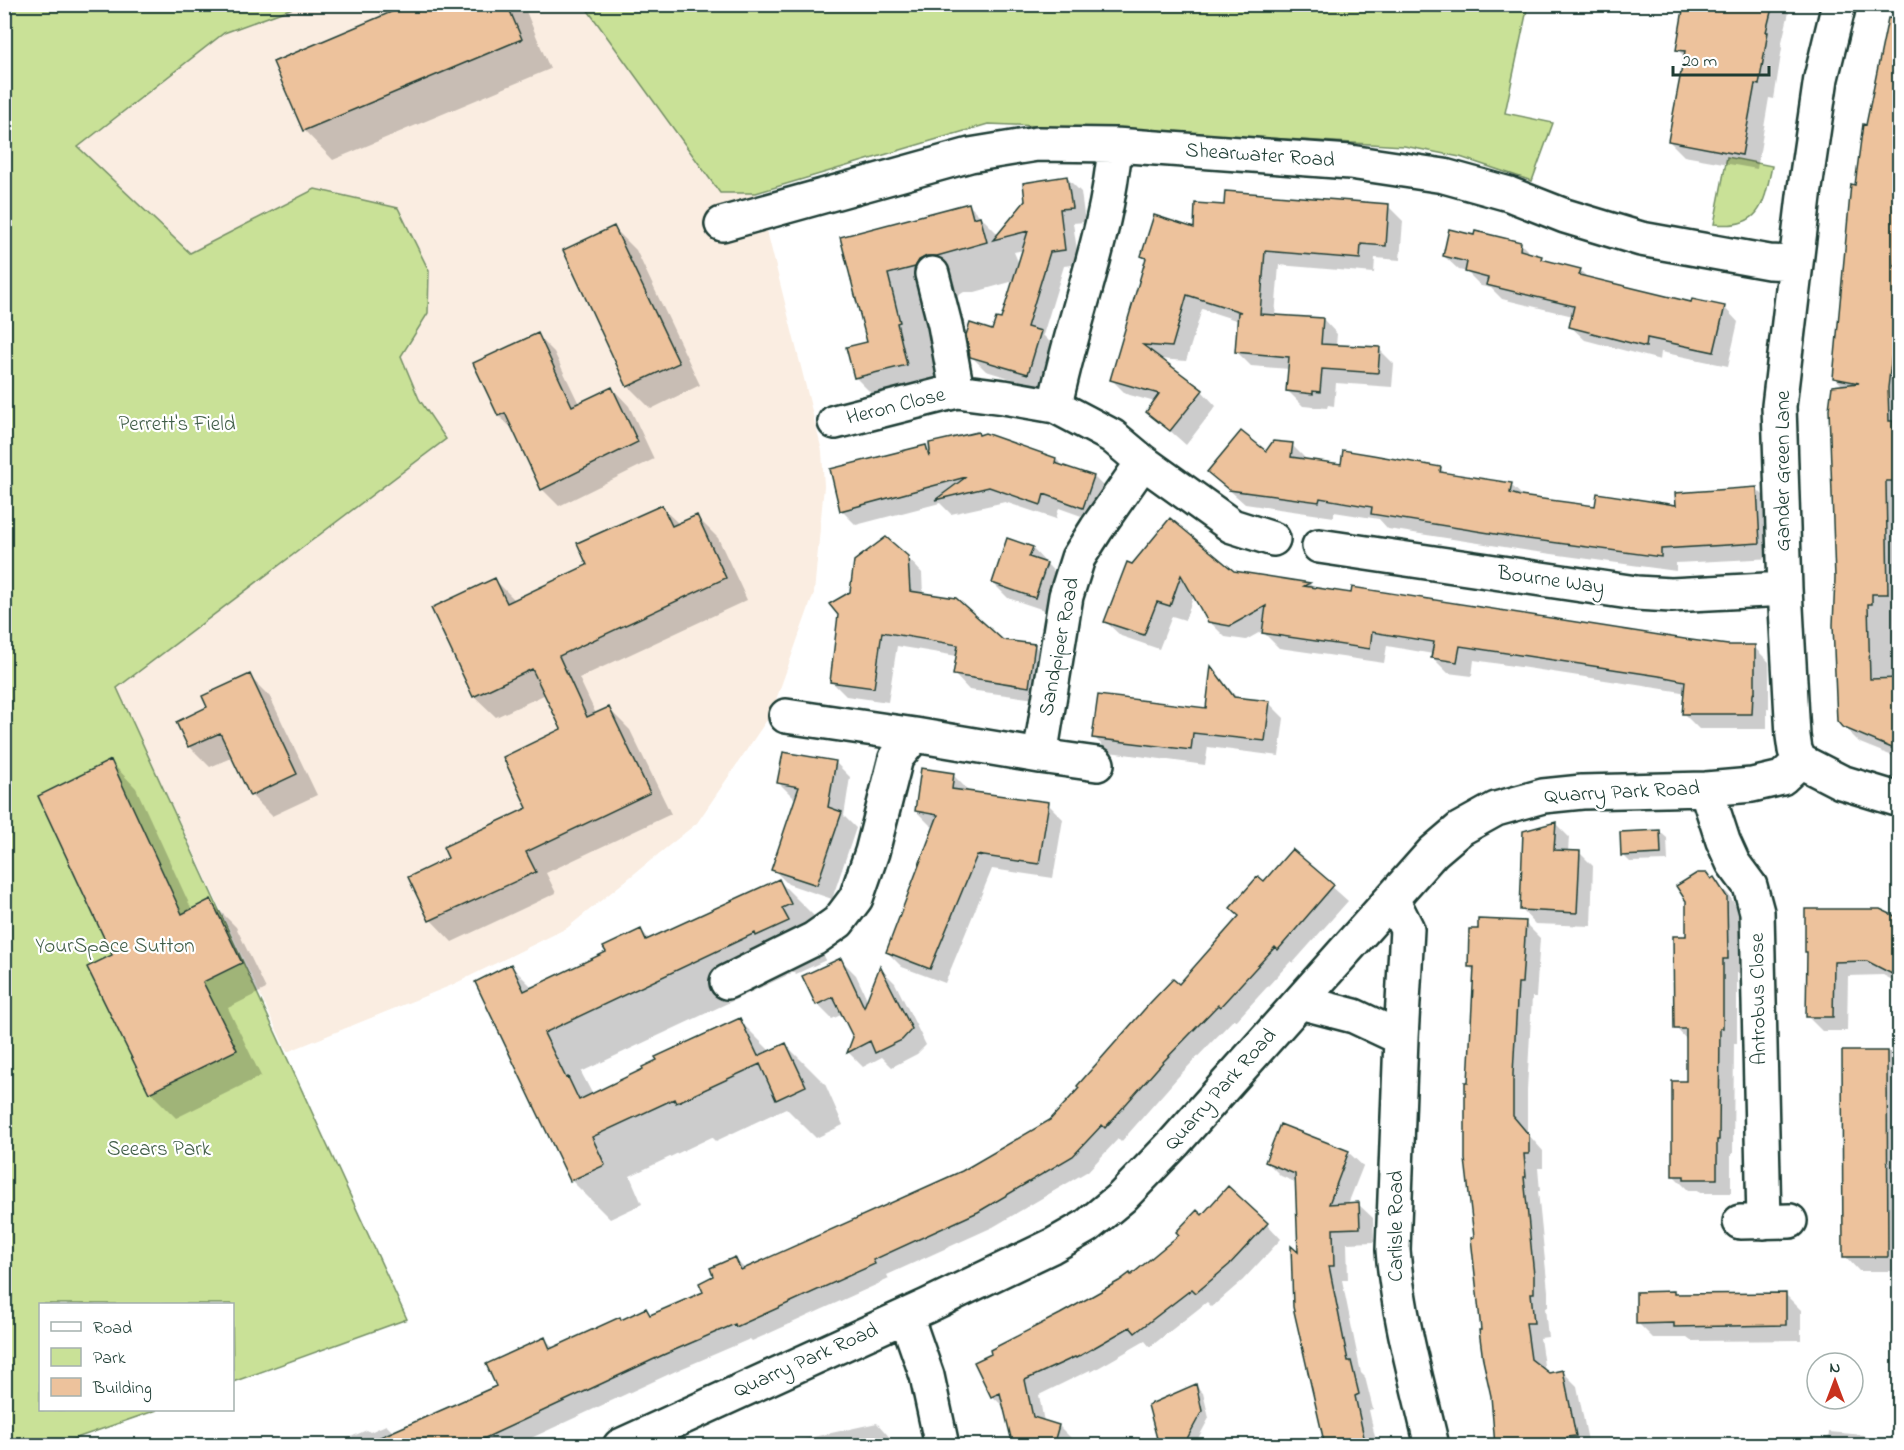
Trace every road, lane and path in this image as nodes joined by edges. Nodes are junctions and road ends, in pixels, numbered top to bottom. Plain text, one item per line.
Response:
1 (1839, 4) edge
2 (1115, 145) junction
3 (722, 224) dead end
4 (1796, 263) junction
5 (932, 274) dead end
6 (957, 391) junction
7 (1054, 406) junction
8 (836, 422) dead end
9 (1143, 462) junction
10 (1273, 539) dead end
11 (1319, 546) dead end
12 (1785, 590) junction
13 (786, 716) dead end
14 (915, 735) junction
15 (1040, 756) junction
16 (1800, 761) junction
17 (1097, 764) dead end
18 (1706, 789) junction
19 (1899, 800) edge
20 (1392, 900) junction
21 (738, 977) dead end
22 (1300, 1002) junction
23 (1401, 1038) junction
24 (1765, 1222) dead end
25 (906, 1316) junction
26 (620, 1446) edge
27 (942, 1446) edge
28 (1432, 1446) edge

1 - 4 street, Gander Green Lane
2 - 3 street, Shearwater Road
2 - 4 street, Shearwater Road
2 - 7 street
4 - 12 street, Gander Green Lane
5 - 6 street, Heron Close
6 - 7 street, Heron Close
6 - 8 street, Heron Close
7 - 9 street
9 - 10 street
9 - 15 street, Sandpiper Road
11 - 12 street, Bourne Way
12 - 16 street, Gander Green Lane
13 - 14 street
14 - 15 street
14 - 21 street
15 - 17 street
16 - 18 street, Quarry Park Road
16 - 19 street
18 - 20 street, Quarry Park Road
18 - 24 street, Antrobus Close
20 - 22 street, Quarry Park Road
20 - 23 street, Carlisle Road
22 - 23 street
22 - 25 street, Quarry Park Road
23 - 28 street, Carlisle Road
25 - 26 street, Quarry Park Road
25 - 27 street

